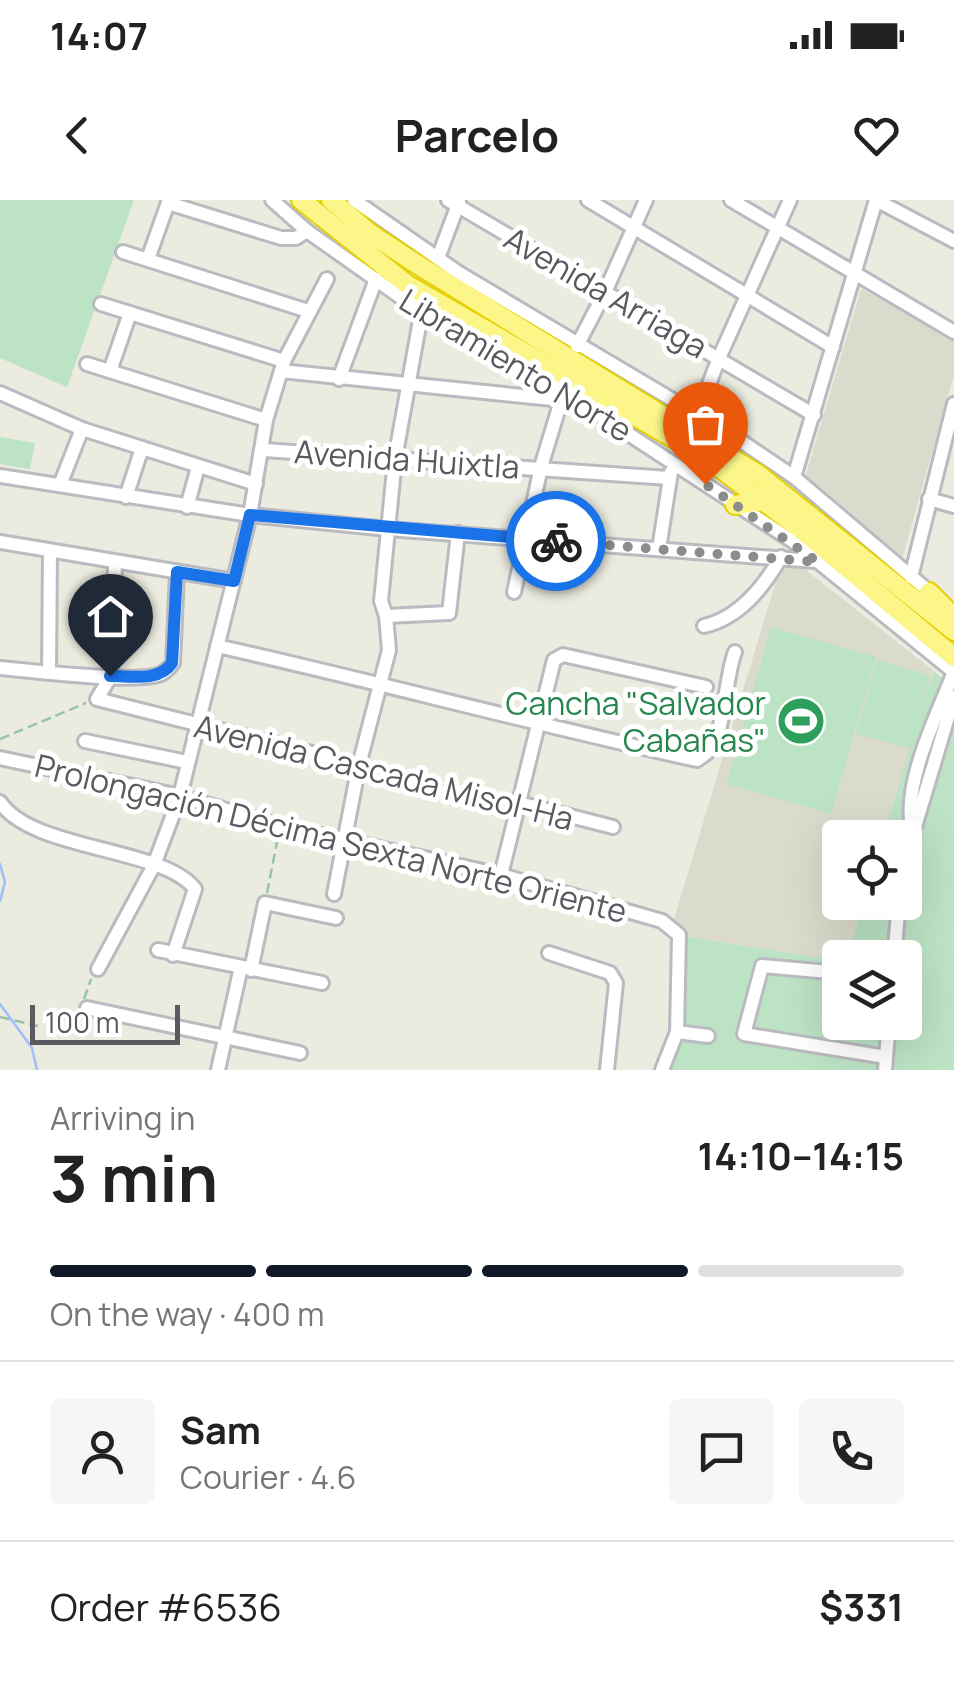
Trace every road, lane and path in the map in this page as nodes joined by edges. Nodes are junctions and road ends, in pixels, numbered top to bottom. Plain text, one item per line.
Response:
1 (272, 200) edge
2 (301, 200) edge
3 (332, 200) edge
4 (354, 200) edge
5 (588, 200) edge
6 (646, 200) edge
7 (731, 200) edge
8 (790, 200) edge
9 (876, 200) edge
10 (168, 202) edge
11 (455, 202) edge
12 (634, 226) junction
13 (778, 228) junction
14 (307, 232) junction
15 (954, 241) edge
16 (124, 252) dead end
17 (438, 258) junction
18 (148, 259) junction
19 (855, 273) junction
20 (328, 278) dead end
21 (376, 279) junction
22 (605, 292) junction
23 (748, 297) junction
24 (101, 304) dead end
25 (422, 309) junction
26 (308, 311) junction
27 (130, 313) junction
28 (496, 313) junction
29 (552, 330) junction
30 (954, 332) edge
31 (495, 336) junction
32 (577, 346) junction
33 (833, 347) junction
34 (719, 358) junction
35 (508, 359) junction
36 (87, 364) dead end
37 (283, 366) junction
38 (110, 370) junction
39 (340, 379) junction
40 (406, 386) junction
41 (0, 393) edge
42 (563, 396) junction
43 (954, 404) edge
44 (698, 414) junction
45 (814, 415) junction
46 (266, 420) junction
47 (82, 428) junction
48 (142, 448) junction
49 (264, 450) junction
50 (948, 451) edge
51 (395, 459) junction
52 (674, 462) junction
53 (198, 467) junction
54 (541, 468) junction
55 (0, 476) edge
56 (794, 477) junction
57 (669, 478) junction
58 (256, 484) junction
59 (60, 485) junction
60 (126, 497) junction
61 (929, 499) junction
62 (763, 502) junction
63 (736, 505) junction
64 (187, 506) junction
65 (954, 506) edge
66 (250, 515) junction
67 (388, 528) junction
68 (458, 533) junction
69 (526, 538) junction
70 (0, 542) edge
71 (658, 549) junction
72 (50, 551) junction
73 (782, 557) junction
74 (818, 562) junction
75 (115, 564) junction
76 (846, 568) junction
77 (177, 572) junction
78 (912, 577) junction
79 (234, 581) junction
80 (514, 592) dead end
81 (929, 592) joint
82 (869, 603) junction
83 (954, 614) edge
84 (386, 616) junction
85 (704, 626) dead end
86 (954, 632) edge
87 (217, 646) junction
88 (736, 652) dead end
89 (954, 657) edge
90 (0, 668) edge
91 (49, 672) junction
92 (954, 672) edge
93 (110, 676) junction
94 (380, 683) junction
95 (706, 687) dead end
96 (954, 698) edge
97 (97, 699) junction
98 (195, 725) junction
99 (538, 726) junction
100 (0, 739) edge
101 (85, 741) dead end
102 (0, 758) edge
103 (187, 762) junction
104 (359, 765) junction
105 (180, 796) junction
106 (0, 802) edge
107 (519, 803) junction
108 (911, 820) edge
109 (916, 820) edge
110 (280, 826) junction
111 (613, 827) dead end
112 (345, 838) junction
113 (154, 866) junction
114 (501, 875) junction
115 (334, 894) dead end
116 (265, 903) junction
117 (336, 918) dead end
118 (158, 950) dead end
119 (549, 953) dead end
120 (173, 954) junction
121 (98, 969) joint
122 (246, 969) junction
123 (822, 971) edge
124 (322, 983) dead end
125 (86, 1008) joint
126 (0, 1017) edge
127 (38, 1026) dead end
128 (677, 1032) junction
129 (708, 1036) dead end
130 (226, 1038) junction
131 (300, 1053) dead end
132 (885, 1064) edge
133 (218, 1070) edge
134 (606, 1070) edge
135 (662, 1070) edge

1 - 14 street, Libramiento Norte
2 - 31 highway, Libramiento Norte
3 - 28 highway, Libramiento Norte
4 - 17 street
5 - 12 street
6 - 12 street
7 - 13 street
8 - 13 street
9 - 15 street
9 - 19 street
10 - 14 street
10 - 18 street
11 - 17 street
11 - 22 street, Avenida Arriaga
12 - 22 street
12 - 23 street
13 - 19 street
13 - 23 street
14 - 21 street, Libramiento Norte
16 - 18 street
17 - 29 street
18 - 26 street
19 - 30 street
19 - 33 street
20 - 26 street
21 - 25 street, Libramiento Norte
21 - 39 street
22 - 32 street
22 - 34 street, Avenida Arriaga
23 - 33 street
23 - 34 street
24 - 27 street
25 - 35 street, Libramiento Norte
25 - 40 street
26 - 37 street
27 - 37 street
27 - 38 street
28 - 29 highway
28 - 86 highway, Libramiento Norte
29 - 32 street
31 - 35 highway
31 - 62 highway, Libramiento Norte
32 - 44 street
33 - 45 street
34 - 44 street
34 - 45 street, Avenida Arriaga
35 - 42 street, Libramiento Norte
36 - 38 street
37 - 39 street
37 - 46 street
38 - 46 street
39 - 40 street
40 - 42 street
40 - 51 street
41 - 47 street
42 - 52 street, Libramiento Norte
42 - 54 street
43 - 50 street
44 - 56 street
45 - 56 street
46 - 49 street
47 - 48 street
47 - 59 street
48 - 53 street
48 - 60 street
49 - 51 street, Avenida Huixtla
49 - 58 street
50 - 61 street
51 - 54 street, Avenida Huixtla
51 - 67 street
52 - 57 street
52 - 63 street, Libramiento Norte
53 - 58 street
53 - 64 street
54 - 57 street, Avenida Huixtla
54 - 69 street
55 - 59 street
56 - 78 street
57 - 71 street
58 - 66 street
59 - 60 street
60 - 64 street
61 - 65 street
61 - 78 street
62 - 63 highway
62 - 76 highway, Libramiento Norte
63 - 74 street, Libramiento Norte
64 - 66 street
66 - 67 street
66 - 79 street
67 - 68 street
67 - 84 street
68 - 69 street
68 - 84 street
69 - 71 street
69 - 80 street
70 - 72 street
71 - 73 street
72 - 75 street
72 - 91 street
73 - 74 street
73 - 85 street
74 - 82 street, Libramiento Norte
75 - 77 street
75 - 93 street
76 - 82 highway
76 - 89 highway, Libramiento Norte
77 - 79 street
77 - 93 street
78 - 81 street
79 - 87 street
81 - 83 highway
82 - 92 street, Libramiento Norte
84 - 94 street
87 - 94 street
87 - 98 street
88 - 99 street
90 - 91 street
91 - 93 street
92 - 108 street
93 - 97 street
94 - 99 street
94 - 104 street
95 - 99 street
96 - 109 street
97 - 98 street, Avenida Cascada Misol-Ha
97 - 100 path, Prolongación Décima Sexta Norte Oriente
98 - 103 street
98 - 104 street, Avenida Cascada Misol-Ha
99 - 107 street
101 - 103 street, Avenida Cascada Misol-Ha
102 - 105 street, Prolongación Décima Sexta Norte Oriente
103 - 105 street
104 - 107 path, Avenida Cascada Misol-Ha
104 - 112 street
105 - 110 street, Prolongación Décima Sexta Norte Oriente
105 - 113 street
106 - 113 street
107 - 111 street, Avenida Cascada Misol-Ha
107 - 114 street
110 - 112 street, Prolongación Décima Sexta Norte Oriente
110 - 116 path
112 - 114 street, Prolongación Décima Sexta Norte Oriente
112 - 115 street
113 - 120 street
113 - 121 street
114 - 128 street, Prolongación Décima Sexta Norte Oriente
116 - 117 street
116 - 122 street
118 - 120 street
119 - 134 street
120 - 122 street
121 - 125 path
122 - 124 street
122 - 130 street
123 - 132 street
125 - 130 street
126 - 127 path
128 - 129 street
128 - 135 street
130 - 131 street
130 - 133 street

